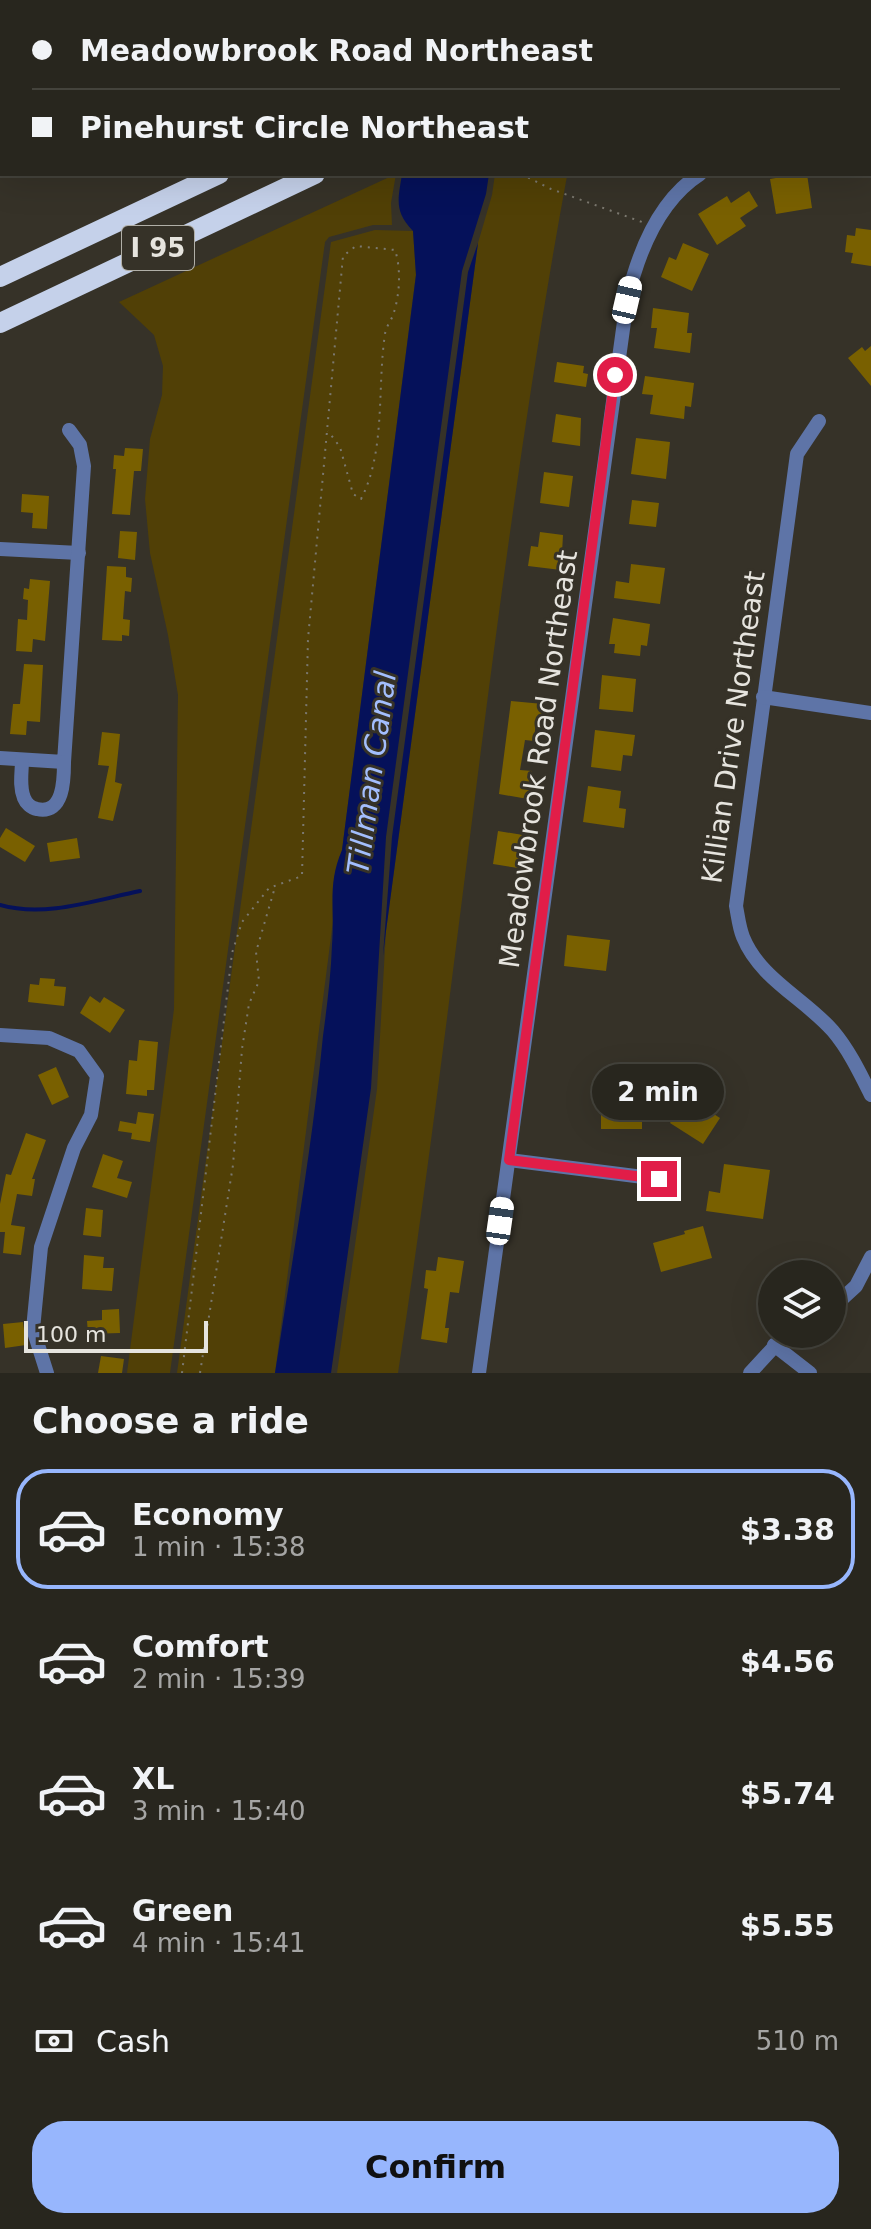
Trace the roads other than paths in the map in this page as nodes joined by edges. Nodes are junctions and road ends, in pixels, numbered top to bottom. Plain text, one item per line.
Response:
1 (215, 176) edge
2 (311, 176) edge
3 (698, 176) edge
4 (0, 277) edge
5 (0, 323) edge
6 (819, 421) dead end
7 (69, 430) dead end
8 (0, 549) edge
9 (79, 553) junction
10 (763, 697) junction
11 (871, 713) edge
12 (0, 758) edge
13 (22, 760) junction
14 (64, 762) junction
15 (0, 1035) edge
16 (871, 1095) edge
17 (509, 1160) junction
18 (659, 1179) dead end
19 (871, 1257) edge
20 (846, 1295) edge
21 (771, 1348) edge
22 (778, 1348) edge
23 (47, 1373) edge
24 (479, 1373) edge
25 (750, 1373) edge
26 (810, 1373) edge

1 - 4 highway, I 95
2 - 5 highway, I 95
3 - 17 street, Meadowbrook Road Northeast
6 - 10 street, Killian Drive Northeast
7 - 9 street
8 - 9 street
9 - 14 street
10 - 11 street
10 - 16 street, Killian Drive Northeast
12 - 13 street
13 - 14 street
13 - 14 street
15 - 23 street
17 - 18 street
17 - 24 street, Meadowbrook Road Northeast
19 - 20 street
21 - 25 street
22 - 26 street

